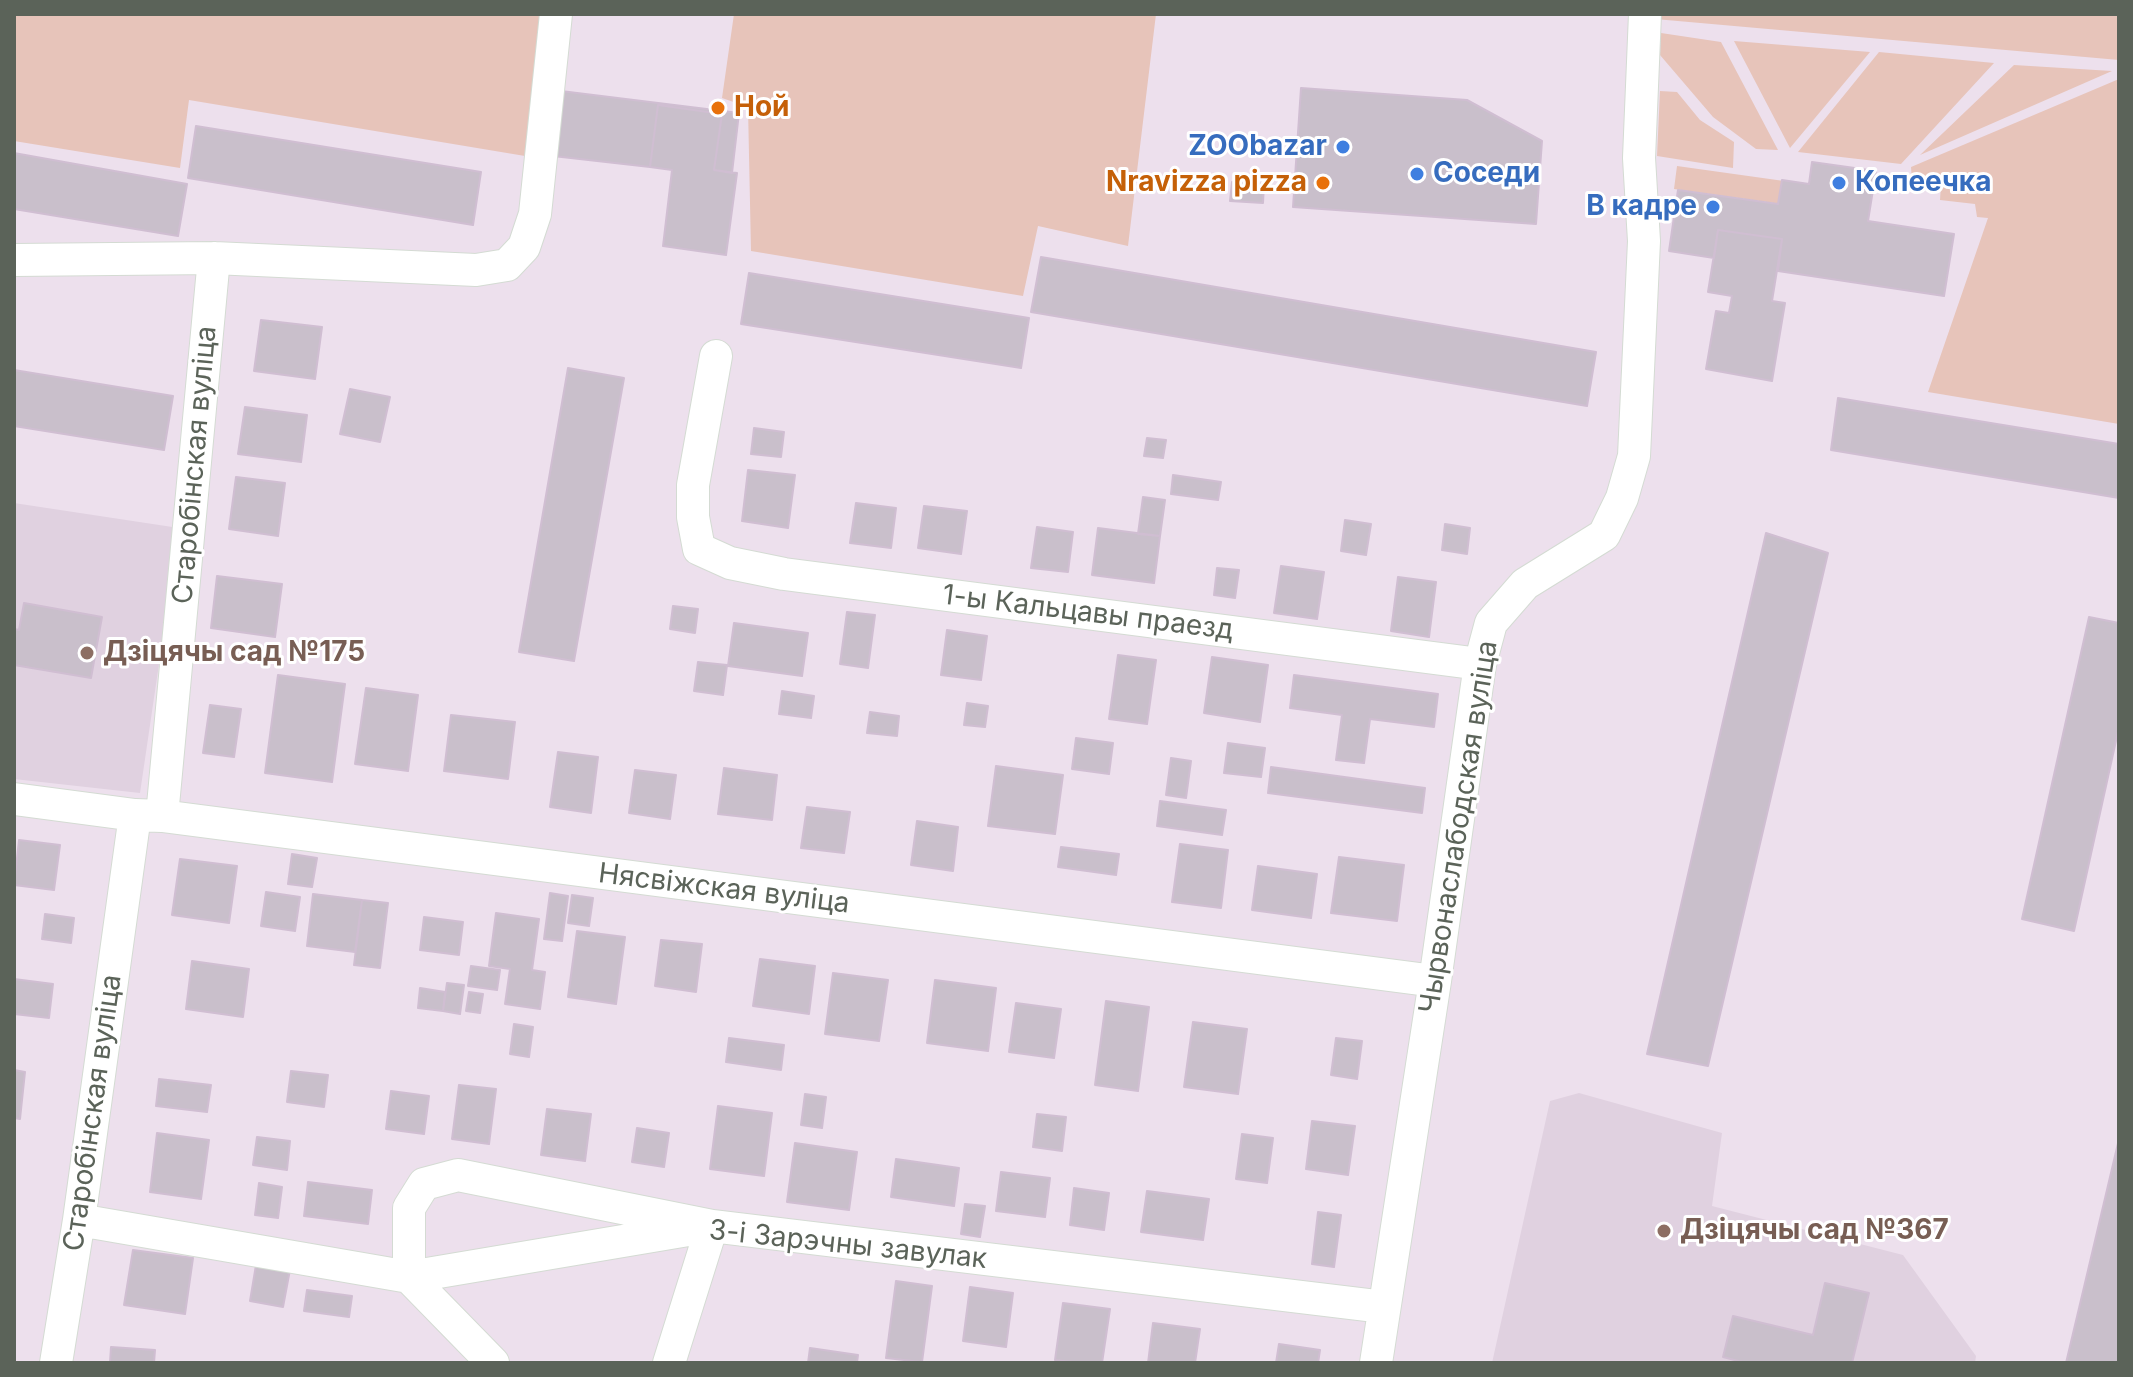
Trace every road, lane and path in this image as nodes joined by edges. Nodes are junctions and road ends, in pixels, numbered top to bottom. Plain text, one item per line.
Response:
1 (556, 14) edge
2 (1645, 14) edge
3 (214, 258) junction
4 (14, 260) edge
5 (716, 356) dead end
6 (1480, 664) junction
7 (14, 799) edge
8 (148, 815) junction
9 (1435, 981) junction
10 (79, 1220) junction
11 (712, 1226) junction
12 (409, 1277) junction
13 (1384, 1307) junction
14 (56, 1363) edge
15 (493, 1363) edge
16 (669, 1363) edge
17 (1376, 1363) edge

1 - 3 street
2 - 6 street, Чырвонаслабодская вуліца
3 - 4 street
3 - 8 street, Старобінская вуліца
5 - 6 street, 1-ы Кальцавы праезд
6 - 9 street, Чырвонаслабодская вуліца
7 - 8 street, Нясвіжская вуліца
8 - 9 street, Нясвіжская вуліца
8 - 10 street, Старобінская вуліца
9 - 13 street, Чырвонаслабодская вуліца
10 - 12 street, 3-і Зарэчны завулак
10 - 14 street, Старобінская вуліца
11 - 12 street, 3-і Зарэчны завулак
11 - 12 street
11 - 13 street, 3-і Зарэчны завулак
11 - 16 street
12 - 15 street
13 - 17 street, Чырвонаслабодская вуліца

